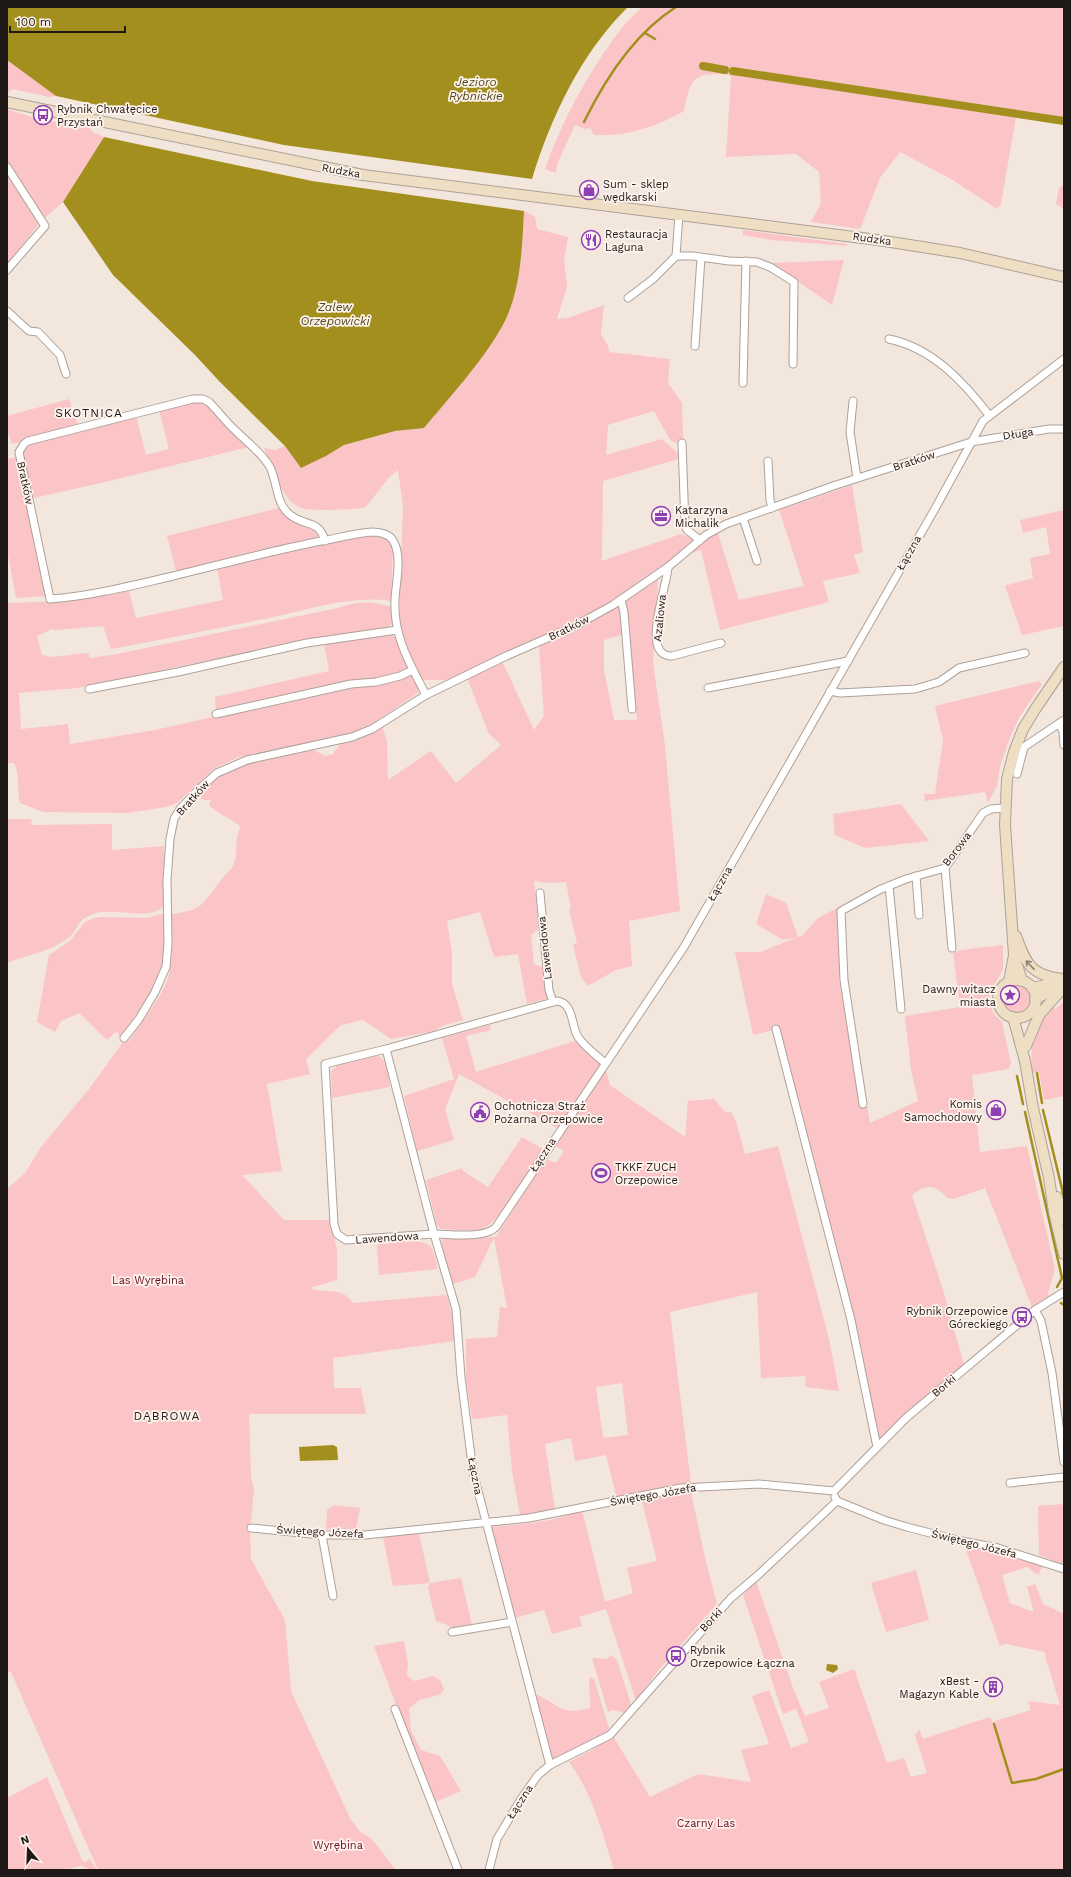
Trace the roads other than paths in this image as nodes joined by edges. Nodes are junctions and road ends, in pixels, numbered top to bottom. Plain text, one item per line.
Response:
1 (7, 102) edge
2 (7, 167) edge
3 (679, 215) junction
4 (676, 256) junction
5 (701, 258) junction
6 (746, 261) junction
7 (7, 270) edge
8 (1064, 276) edge
9 (628, 298) dead end
10 (7, 311) edge
11 (889, 339) dead end
12 (696, 346) dead end
13 (1064, 359) edge
14 (793, 364) dead end
15 (66, 374) dead end
16 (743, 382) dead end
17 (854, 401) dead end
18 (989, 415) junction
19 (1064, 429) edge
20 (971, 442) junction
21 (682, 443) dead end
22 (768, 460) dead end
23 (857, 478) junction
24 (772, 508) junction
25 (743, 518) junction
26 (700, 540) junction
27 (325, 541) junction
28 (757, 561) dead end
29 (668, 567) junction
30 (620, 600) junction
31 (397, 630) junction
32 (721, 643) dead end
33 (1025, 653) dead end
34 (848, 661) junction
35 (1064, 667) edge
36 (413, 670) junction
37 (708, 688) dead end
38 (89, 689) dead end
39 (830, 691) junction
40 (426, 695) junction
41 (632, 710) dead end
42 (216, 714) dead end
43 (1061, 722) edge
44 (1064, 745) edge
45 (1017, 774) dead end
46 (1004, 808) junction
47 (945, 868) junction
48 (916, 876) junction
49 (889, 886) junction
50 (540, 893) dead end
51 (919, 915) dead end
52 (1011, 921) junction
53 (952, 948) dead end
54 (1014, 954) junction
55 (1022, 981) junction
56 (1064, 981) edge
57 (1009, 982) junction
58 (1032, 988) junction
59 (1064, 988) edge
60 (1035, 999) junction
61 (553, 1002) junction
62 (901, 1009) dead end
63 (1025, 1016) junction
64 (1013, 1017) junction
65 (776, 1030) dead end
66 (124, 1038) dead end
67 (1026, 1046) junction
68 (386, 1049) junction
69 (1025, 1061) junction
70 (605, 1063) junction
71 (863, 1104) dead end
72 (1050, 1178) junction
73 (1064, 1220) edge
74 (434, 1234) junction
75 (1064, 1254) edge
76 (1064, 1292) edge
77 (1035, 1310) junction
78 (877, 1447) junction
79 (1064, 1462) edge
80 (1064, 1477) edge
81 (1010, 1483) dead end
82 (834, 1491) junction
83 (837, 1501) junction
84 (486, 1524) junction
85 (251, 1528) dead end
86 (322, 1535) junction
87 (1064, 1569) edge
88 (333, 1596) dead end
89 (512, 1622) junction
90 (452, 1632) dead end
91 (395, 1709) dead end
92 (550, 1765) junction
93 (458, 1870) edge
94 (489, 1870) edge

1 - 3 main road, Rudzka
2 - 7 street
3 - 4 street
3 - 8 main road, Rudzka
4 - 5 street
4 - 9 street
5 - 6 street
5 - 12 street
6 - 14 street
6 - 16 street
10 - 15 street
11 - 18 street
13 - 18 street, Łączna
17 - 23 street
18 - 20 street, Łączna
19 - 20 street, Długa
20 - 23 street, Bratków
20 - 34 street, Łączna
21 - 26 street
22 - 24 street
23 - 24 street, Bratków
24 - 25 street, Bratków
25 - 26 street, Bratków
25 - 28 street
26 - 29 street, Bratków
27 - 27 street, Bratków
27 - 31 street, Bratków
29 - 30 street, Bratków
29 - 32 street, Azaliowa
30 - 40 street, Bratków
30 - 41 street
31 - 36 street, Bratków
31 - 38 street
33 - 39 street
34 - 37 street
34 - 39 street, Łączna
35 - 46 main road
36 - 40 street, Bratków
36 - 42 street
39 - 70 street, Łączna
40 - 66 street, Bratków
43 - 44 street
43 - 45 street
46 - 47 street, Borowa
46 - 52 main road
47 - 48 street, Borowa
47 - 53 street
48 - 49 street, Borowa
48 - 51 street
49 - 62 street
49 - 71 street, Borowa
50 - 61 street, Lawendowa
52 - 54 main road
56 -> 52 main road
54 - 55 main road
54 - 57 main road
55 - 57 main road
55 - 58 main road
56 - 58 main road
56 - 60 main road
57 - 64 main road
58 - 60 main road
59 - 67 main road
60 - 63 main road
61 - 68 street, Lawendowa
61 - 70 street
63 - 64 main road
63 - 67 main road
64 - 69 main road
65 - 78 street
67 - 69 main road
68 - 74 street, Lawendowa
68 - 74 street, Lawendowa
69 - 72 main road
70 - 74 street, Łączna
72 - 73 main road
72 - 75 main road
74 - 84 street, Łączna
76 - 77 street, Borki
77 - 78 street, Borki
77 - 79 street
78 - 82 street, Borki
80 - 81 street
82 - 83 street
82 - 84 street, Świętego Józefa
83 - 87 street, Świętego Józefa
83 - 92 street, Borki
84 - 86 street, Świętego Józefa
84 - 89 street, Łączna
85 - 86 street, Świętego Józefa
86 - 88 street
89 - 90 street
89 - 92 street, Łączna
91 - 93 street
92 - 94 street, Łączna

